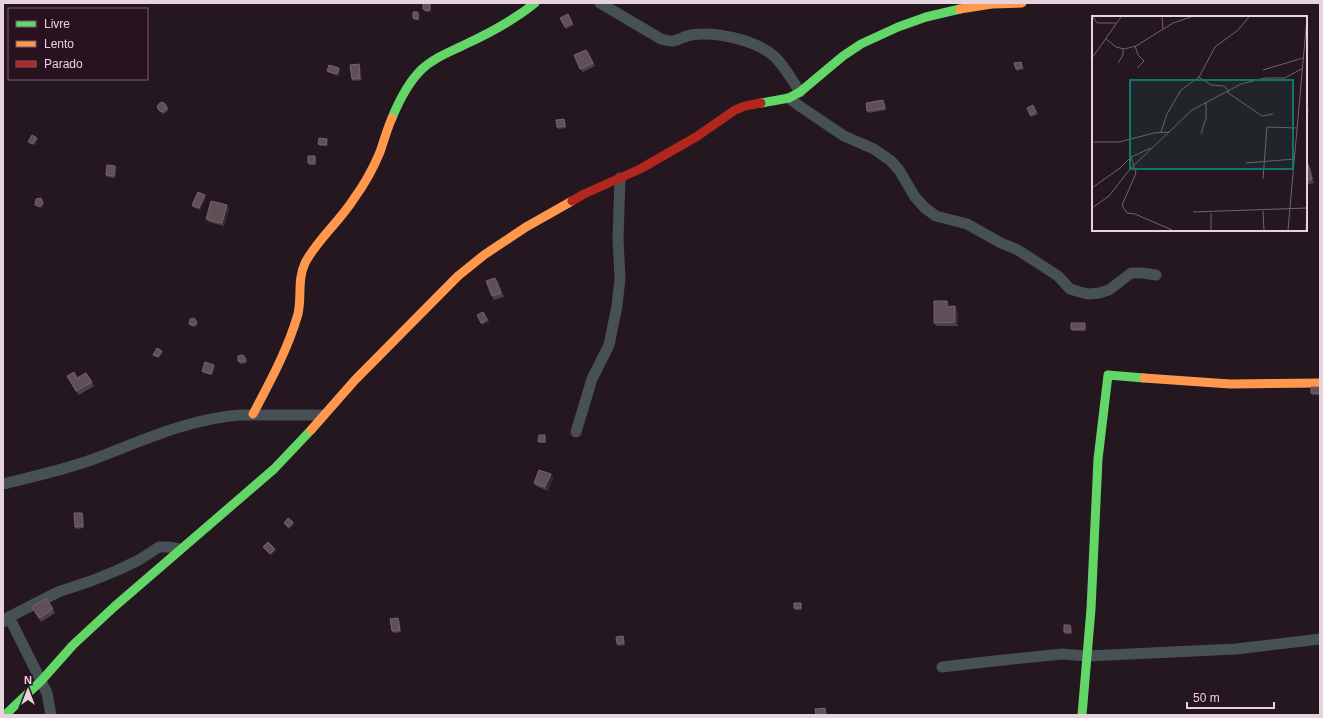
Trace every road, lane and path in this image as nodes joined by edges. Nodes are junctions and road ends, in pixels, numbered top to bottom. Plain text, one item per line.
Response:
1 (535, 3) edge
2 (600, 3) edge
3 (1022, 3) edge
4 (800, 92) junction
5 (789, 98) junction
6 (620, 178) junction
7 (1156, 275) dead end
8 (1320, 383) edge
9 (253, 414) junction
10 (323, 415) junction
11 (576, 432) dead end
12 (3, 484) edge
13 (179, 549) junction
14 (6, 619) edge
15 (1320, 639) edge
16 (1087, 656) junction
17 (942, 667) dead end
18 (41, 681) junction
19 (5, 715) edge
20 (51, 715) edge
21 (1082, 715) edge

1 - 9 street
2 - 4 street
3 - 4 street
4 - 5 street
5 - 6 street
5 - 7 street
6 - 10 street
6 - 11 street
8 - 16 street
9 - 10 street
9 - 12 street
10 - 13 street
13 - 14 street
13 - 18 street
14 - 18 street
15 - 16 street
16 - 17 street
16 - 21 street
18 - 19 street
18 - 20 street

